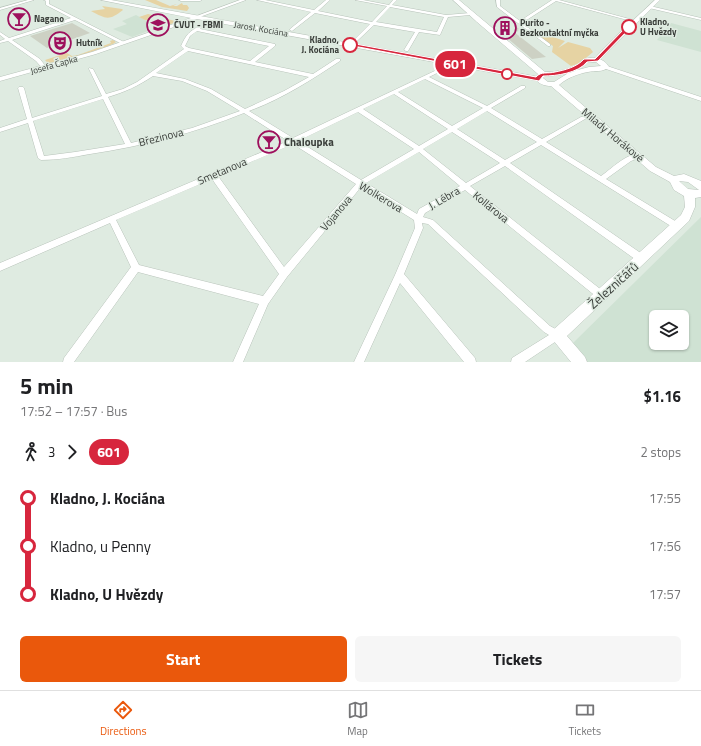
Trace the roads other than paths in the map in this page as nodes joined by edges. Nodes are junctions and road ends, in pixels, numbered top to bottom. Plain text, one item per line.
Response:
1 (32, 0) edge
2 (103, 0) edge
3 (181, 0) edge
4 (200, 0) edge
5 (244, 0) edge
6 (259, 0) edge
7 (328, 0) edge
8 (357, 0) edge
9 (395, 0) edge
10 (456, 0) edge
11 (498, 0) edge
12 (555, 0) edge
13 (658, 0) edge
14 (46, 2) edge
15 (389, 6) junction
16 (650, 7) junction
17 (2, 8) edge
18 (312, 11) junction
19 (470, 14) junction
20 (446, 16) junction
21 (196, 17) junction
22 (77, 18) junction
23 (701, 19) edge
24 (635, 21) junction
25 (372, 23) junction
26 (519, 23) junction
27 (292, 30) dead end
28 (418, 31) junction
29 (0, 33) edge
30 (9, 40) junction
31 (356, 41) dead end
32 (0, 42) edge
33 (124, 43) junction
34 (548, 45) dead end
35 (188, 49) junction
36 (406, 50) dead end
37 (338, 60) dead end
38 (596, 60) junction
39 (251, 62) junction
40 (45, 68) junction
41 (604, 68) junction
42 (92, 69) dead end
43 (441, 69) dead end
44 (152, 74) junction
45 (314, 76) junction
46 (426, 76) junction
47 (541, 77) junction
48 (0, 79) edge
49 (554, 84) junction
50 (523, 86) dead end
51 (21, 88) dead end
52 (394, 92) junction
53 (105, 97) junction
54 (701, 99) edge
55 (487, 108) junction
56 (358, 109) junction
57 (246, 111) junction
58 (590, 116) junction
59 (30, 120) junction
60 (452, 129) junction
61 (0, 130) edge
62 (293, 141) junction
63 (541, 142) junction
64 (129, 145) junction
65 (419, 149) junction
66 (637, 156) junction
67 (505, 163) junction
68 (213, 175) junction
69 (601, 179) junction
70 (674, 180) junction
71 (360, 184) junction
72 (465, 186) junction
73 (701, 187) edge
74 (695, 193) edge
75 (112, 219) junction
76 (418, 219) junction
77 (677, 226) junction
78 (642, 259) junction
79 (0, 267) edge
80 (136, 268) junction
81 (284, 274) junction
82 (399, 275) junction
83 (601, 295) junction
84 (265, 301) junction
85 (558, 334) junction
86 (68, 362) edge
87 (238, 362) edge
88 (359, 362) edge
89 (471, 362) edge
90 (516, 362) edge
91 (580, 362) edge

1 - 17 street
2 - 21 street, Jarosl. Kociána
3 - 4 street
5 - 21 street, Josefa Čapka
6 - 18 street
7 - 18 street
8 - 15 street
9 - 15 street
10 - 19 main road
11 - 26 street
12 - 24 street
12 - 26 street
13 - 16 street
14 - 22 street
15 - 20 street
15 - 25 street
16 - 23 street
16 - 24 street
18 - 25 street
18 - 27 street
19 - 20 street
19 - 47 main road
20 - 28 street
21 - 33 street, Josefa Čapka
21 - 47 street, Jarosl. Kociána
22 - 30 street
22 - 33 street
24 - 38 street
25 - 28 street
25 - 31 street
26 - 34 street
28 - 36 street
29 - 30 street
30 - 32 street
30 - 40 street
33 - 40 street, Josefa Čapka
35 - 39 street
35 - 39 street
35 - 44 street
37 - 45 street, Březinova
38 - 41 main road
38 - 47 main road
39 - 45 street
40 - 48 street, Josefa Čapka
41 - 49 main road
41 - 54 street
42 - 53 street
43 - 46 street, Smetanova
44 - 53 street
44 - 57 street, Wolkerova
45 - 57 street, Březinova
46 - 52 street, Smetanova
46 - 55 street
47 - 49 main road
49 - 58 main road, Milady Horákové
50 - 55 street, Vojanova
51 - 59 street, Březinova
52 - 56 street, Smetanova
52 - 60 street
53 - 59 street
53 - 64 street
55 - 60 street, Vojanova
55 - 63 street
56 - 62 street, Smetanova
56 - 65 street, Kollárova
57 - 62 street, Wolkerova
57 - 64 street, Březinova
58 - 63 street, J. Lébra
58 - 66 main road, Milady Horákové
59 - 61 street
59 - 64 street, Březinova
60 - 65 street, Vojanova
60 - 67 street
62 - 68 street, Smetanova
62 - 71 street, Wolkerova
63 - 67 street, J. Lébra
63 - 69 street
65 - 71 street, Vojanova
65 - 72 street, Kollárova
66 - 69 street
66 - 70 main road, Milady Horákové
67 - 72 street, J. Lébra
67 - 78 street
68 - 75 street, Smetanova
68 - 81 street
69 - 77 street
70 - 73 main road
70 - 74 main road, Železničářů
71 - 76 street, Wolkerova
71 - 81 street, Vojanova
72 - 76 street, J. Lébra
72 - 83 street, Kollárova
74 - 77 main road, Železničářů
75 - 79 street, Smetanova
75 - 80 street
76 - 82 street, J. Lébra
76 - 85 street, Wolkerova
77 - 78 main road, Železničářů
78 - 83 main road, Železničářů
80 - 84 street
80 - 86 street
81 - 84 street, Vojanova
82 - 88 street, J. Lébra
82 - 89 street
83 - 85 main road, Železničářů
84 - 87 street, Vojanova
85 - 90 street, Železničářů
85 - 91 main road, Wolkerova

